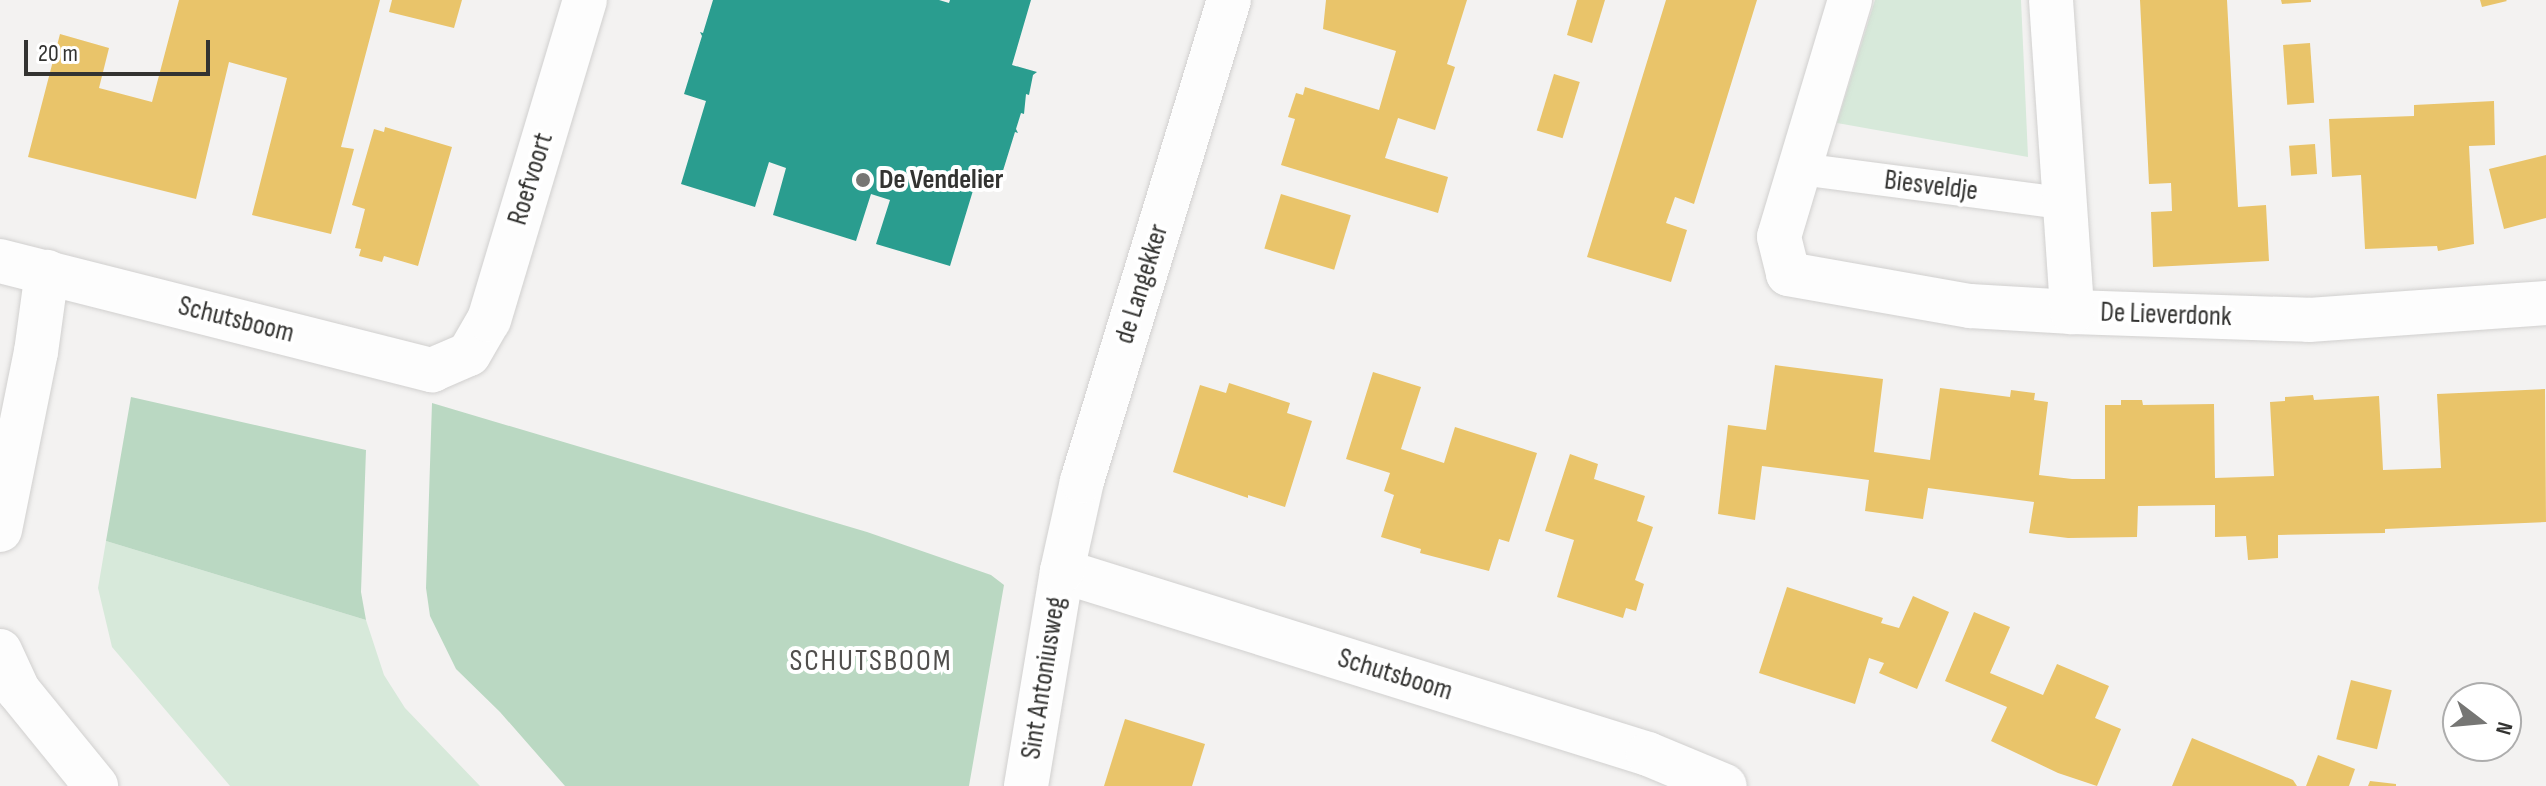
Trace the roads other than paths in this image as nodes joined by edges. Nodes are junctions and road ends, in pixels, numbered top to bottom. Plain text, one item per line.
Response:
1 (585, 0) edge
2 (1229, 0) edge
3 (1850, 0) edge
4 (2051, 0) edge
5 (1800, 169) junction
6 (2062, 203) junction
7 (0, 261) edge
8 (47, 272) junction
9 (2546, 303) edge
10 (2072, 312) junction
11 (469, 354) joint
12 (0, 530) edge
13 (1062, 571) junction
14 (0, 651) edge
15 (96, 786) edge
16 (1026, 786) edge
17 (1725, 786) edge

1 - 11 street, Roefvoort
2 - 13 street, de Langekker
3 - 5 street
4 - 6 street
5 - 6 lane, Biesveldje
5 - 10 street, De Lieverdonk
6 - 10 street
7 - 8 street, Schutsboom
8 - 11 street, Schutsboom
8 - 12 street
9 - 10 street, De Lieverdonk
13 - 16 street, Sint Antoniusweg
13 - 17 street, Schutsboom
14 - 15 street

